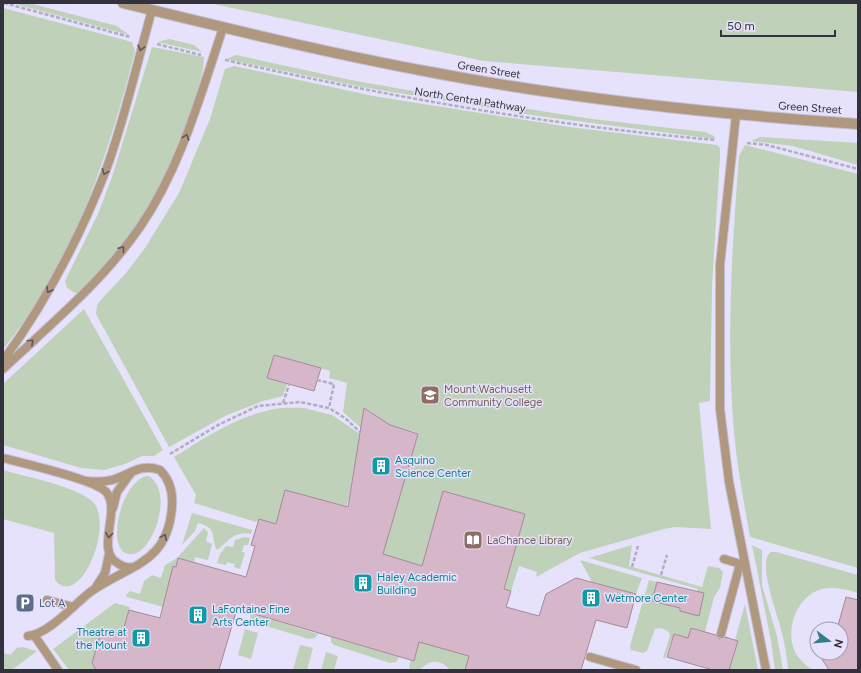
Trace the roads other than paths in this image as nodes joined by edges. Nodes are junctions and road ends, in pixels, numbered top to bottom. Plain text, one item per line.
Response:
1 (123, 3) edge
2 (152, 10) junction
3 (224, 28) junction
4 (736, 115) junction
5 (858, 124) edge
6 (3, 361) edge
7 (3, 369) edge
8 (3, 458) edge
9 (139, 468) junction
10 (87, 481) junction
11 (111, 513) junction
12 (109, 553) junction
13 (724, 559) dead end
14 (138, 565) junction
15 (744, 565) junction
16 (91, 592) junction
17 (47, 600) dead end
18 (73, 607) junction
19 (721, 634) dead end
20 (590, 657) dead end
21 (58, 670) edge
22 (636, 670) edge
23 (766, 670) edge

1 - 2 street, Green Street
2 - 3 street, Green Street
2 -> 6 lane
3 - 4 street, Green Street
7 -> 3 lane
4 - 5 street, Green Street
4 - 15 lane
8 - 10 lane
9 - 10 lane
9 - 11 lane
14 -> 9 lane
10 - 11 lane
11 -> 12 lane
12 - 14 lane
12 - 16 lane
13 - 15 lane
14 - 16 lane
15 - 19 lane
15 - 23 lane
16 - 18 lane
17 - 18 lane
18 - 21 lane
20 - 22 lane

